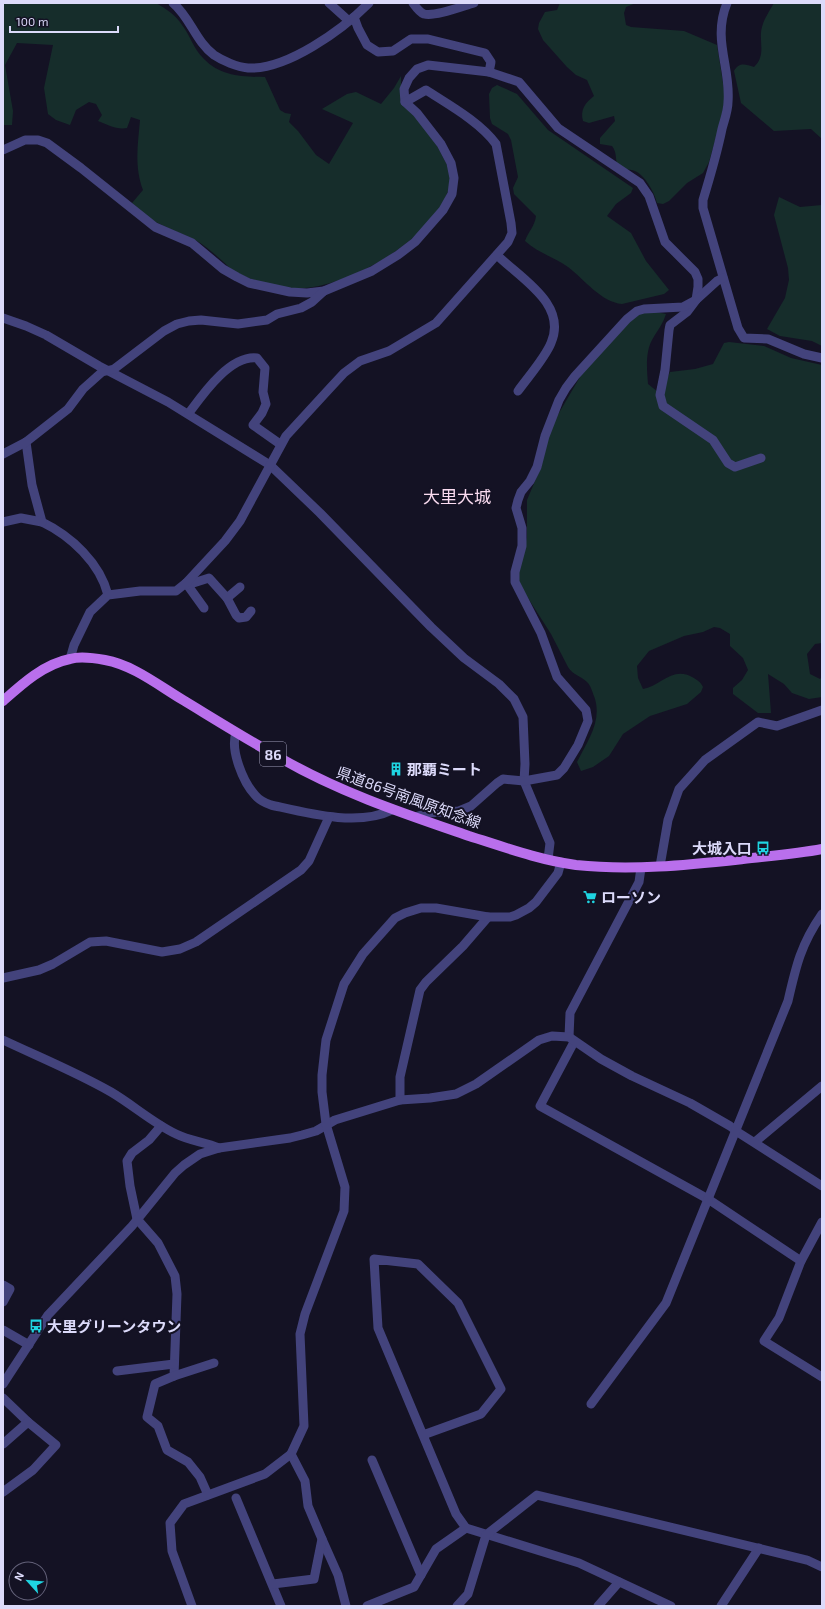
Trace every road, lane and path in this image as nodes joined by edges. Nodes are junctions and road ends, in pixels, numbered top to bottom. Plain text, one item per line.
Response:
1 (173, 3) edge
2 (329, 3) edge
3 (368, 3) edge
4 (413, 3) edge
5 (474, 3) edge
6 (727, 3) edge
7 (352, 19) junction
8 (489, 72) junction
9 (405, 102) junction
10 (3, 150) edge
11 (497, 255) junction
12 (723, 278) junction
13 (324, 291) junction
14 (696, 300) junction
15 (3, 318) edge
16 (822, 358) edge
17 (108, 370) junction
18 (518, 391) dead end
19 (189, 413) junction
20 (26, 442) junction
21 (280, 444) junction
22 (3, 454) edge
23 (761, 458) dead end
24 (270, 464) junction
25 (3, 522) edge
26 (42, 522) junction
27 (187, 584) junction
28 (240, 587) dead end
29 (108, 595) junction
30 (227, 598) junction
31 (204, 608) dead end
32 (251, 611) dead end
33 (70, 659) junction
34 (3, 701) edge
35 (822, 710) edge
36 (236, 733) junction
37 (524, 781) junction
38 (392, 810) junction
39 (329, 817) junction
40 (415, 817) junction
41 (822, 849) edge
42 (548, 859) junction
43 (561, 862) junction
44 (660, 866) junction
45 (641, 868) junction
46 (822, 914) edge
47 (488, 916) junction
48 (3, 978) edge
49 (572, 1039) junction
50 (3, 1040) edge
51 (822, 1086) edge
52 (400, 1100) junction
53 (326, 1124) junction
54 (161, 1126) junction
55 (736, 1130) junction
56 (755, 1142) junction
57 (219, 1148) junction
58 (822, 1186) edge
59 (708, 1199) junction
60 (137, 1219) junction
61 (822, 1222) edge
62 (801, 1261) junction
63 (3, 1285) edge
64 (3, 1302) edge
65 (3, 1330) edge
66 (29, 1345) junction
67 (214, 1363) dead end
68 (174, 1364) junction
69 (117, 1371) dead end
70 (174, 1376) junction
71 (822, 1377) edge
72 (3, 1384) edge
73 (3, 1398) edge
74 (591, 1404) dead end
75 (28, 1422) junction
76 (423, 1435) dead end
77 (3, 1444) edge
78 (291, 1454) junction
79 (372, 1460) dead end
80 (3, 1492) edge
81 (208, 1495) junction
82 (236, 1498) dead end
83 (466, 1528) junction
84 (486, 1535) junction
85 (322, 1539) junction
86 (759, 1548) junction
87 (822, 1567) edge
88 (421, 1574) junction
89 (619, 1582) junction
90 (273, 1584) junction
91 (192, 1606) edge
92 (281, 1606) edge
93 (346, 1606) edge
94 (367, 1606) edge
95 (457, 1606) edge
96 (598, 1606) edge
97 (671, 1606) edge
98 (721, 1606) edge

1 - 7 street
2 - 7 street
3 - 7 street
4 - 5 street
6 - 12 street
7 - 8 street
8 - 9 street
8 - 14 street
9 - 11 street
9 - 13 street
10 - 13 street
11 - 18 street
11 - 21 street
12 - 14 street
12 - 16 street
13 - 17 street
14 - 23 street
14 - 37 street
15 - 17 street
17 - 19 street
17 - 20 street
19 - 21 street
19 - 24 street
20 - 22 street
20 - 26 street
21 - 24 street
24 - 27 street
24 - 37 street
25 - 26 street
26 - 29 street
27 - 29 street
27 - 30 street
27 - 31 street
28 - 30 street
29 - 33 street
30 - 32 street
33 - 34 main road, 県道86号南風原知念線 / 86
33 - 36 main road, 県道86号南風原知念線 / 86
35 - 44 street
36 - 38 main road, 県道86号南風原知念線 / 86
36 - 39 street
37 - 40 street
37 - 42 street
38 - 39 street
38 - 40 main road, 県道86号南風原知念線 / 86
39 - 48 street
40 - 42 main road, 県道86号南風原知念線 / 86
41 - 44 main road, 県道86号南風原知念線 / 86
42 - 43 main road, 県道86号南風原知念線 / 86
43 - 45 main road, 県道86号南風原知念線 / 86
43 - 47 street
44 - 45 main road, 県道86号南風原知念線 / 86
45 - 49 street
46 - 55 street
47 - 52 street
47 - 53 street
49 - 52 street
49 - 55 street
49 - 59 street
50 - 54 street
51 - 56 street
52 - 53 street
53 - 57 street
53 - 78 street
54 - 57 street
54 - 60 street
55 - 56 street
55 - 59 street
56 - 58 street
57 - 60 street
59 - 62 street
59 - 74 street
60 - 66 street
60 - 68 street
61 - 62 street
62 - 71 street
63 - 64 street
65 - 66 street
66 - 72 street
67 - 70 street
68 - 69 street
68 - 70 street
70 - 81 street
73 - 75 street
75 - 77 street
75 - 80 street
76 - 83 street
78 - 81 street
78 - 85 street
79 - 88 street
81 - 91 street
82 - 90 street
83 - 84 street
83 - 88 street
84 - 86 street
84 - 89 street
84 - 95 street
85 - 90 street
85 - 93 street
86 - 87 street
86 - 98 street
88 - 94 street
89 - 96 street
89 - 97 street
90 - 92 street

